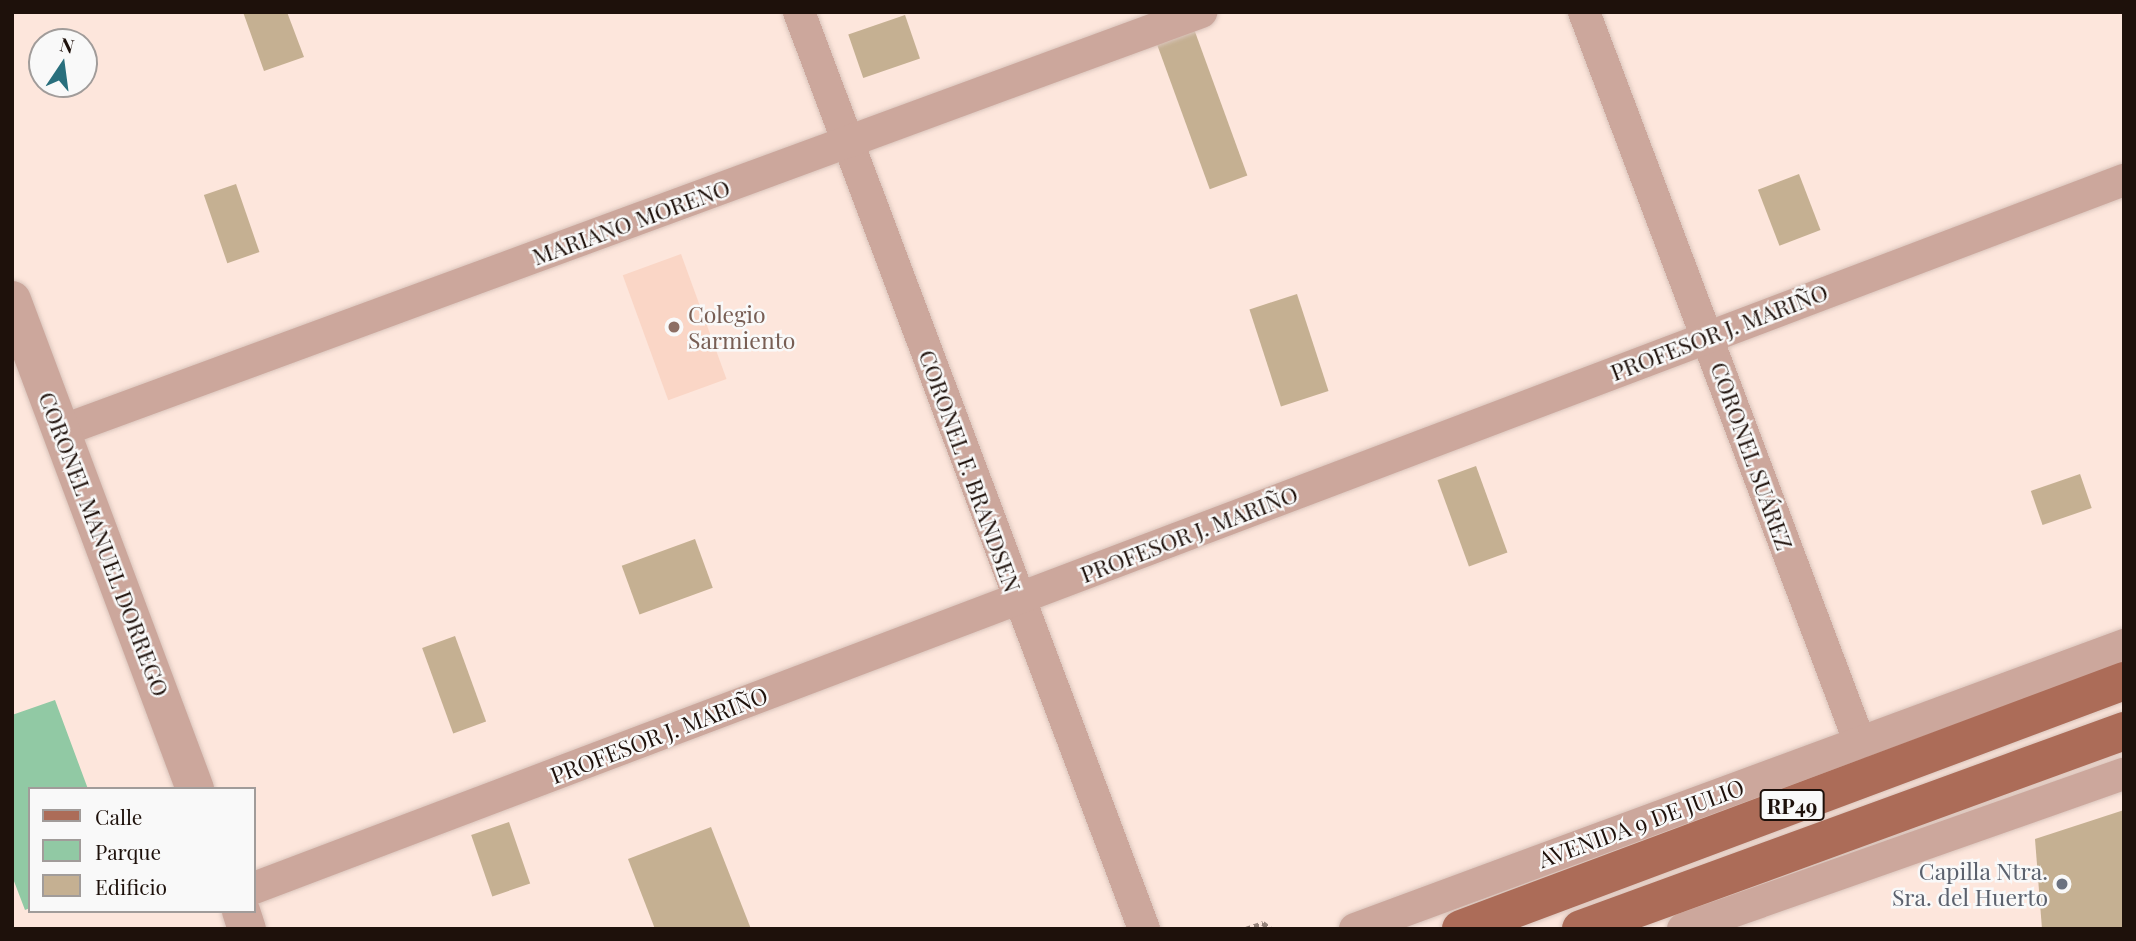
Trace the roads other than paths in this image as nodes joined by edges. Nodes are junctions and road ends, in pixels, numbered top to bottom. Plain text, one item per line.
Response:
1 (799, 12) edge
2 (1201, 12) edge
3 (1584, 12) edge
4 (848, 143) junction
5 (2124, 180) edge
6 (12, 300) edge
7 (1708, 336) junction
8 (61, 431) junction
9 (1018, 600) junction
10 (2124, 645) edge
11 (2124, 681) edge
12 (2124, 731) edge
13 (1860, 743) junction
14 (2124, 775) edge
15 (194, 787) edge
16 (256, 887) edge
17 (1144, 929) edge
18 (1355, 929) edge
19 (1461, 929) edge
20 (1581, 929) edge
21 (1683, 929) edge

1 - 4 street, CORONEL F. BRANDSEN
2 - 4 street, MARIANO MORENO
3 - 7 street, CORONEL SUÁREZ
4 - 8 street, MARIANO MORENO
4 - 9 street, CORONEL F. BRANDSEN
5 - 7 street, PROFESOR J. MARIÑO
6 - 8 street, CORONEL MANUEL DORREGO
7 - 9 street, PROFESOR J. MARIÑO
7 - 13 street, CORONEL SUÁREZ
8 - 15 street, CORONEL MANUEL DORREGO
9 - 16 street, PROFESOR J. MARIÑO
9 - 17 street, CORONEL F. BRANDSEN
10 - 13 street, AVENIDA 9 DE JULIO
11 - 19 main road, RP49
12 - 20 main road, RP49
13 - 18 street, AVENIDA 9 DE JULIO
14 - 21 street

